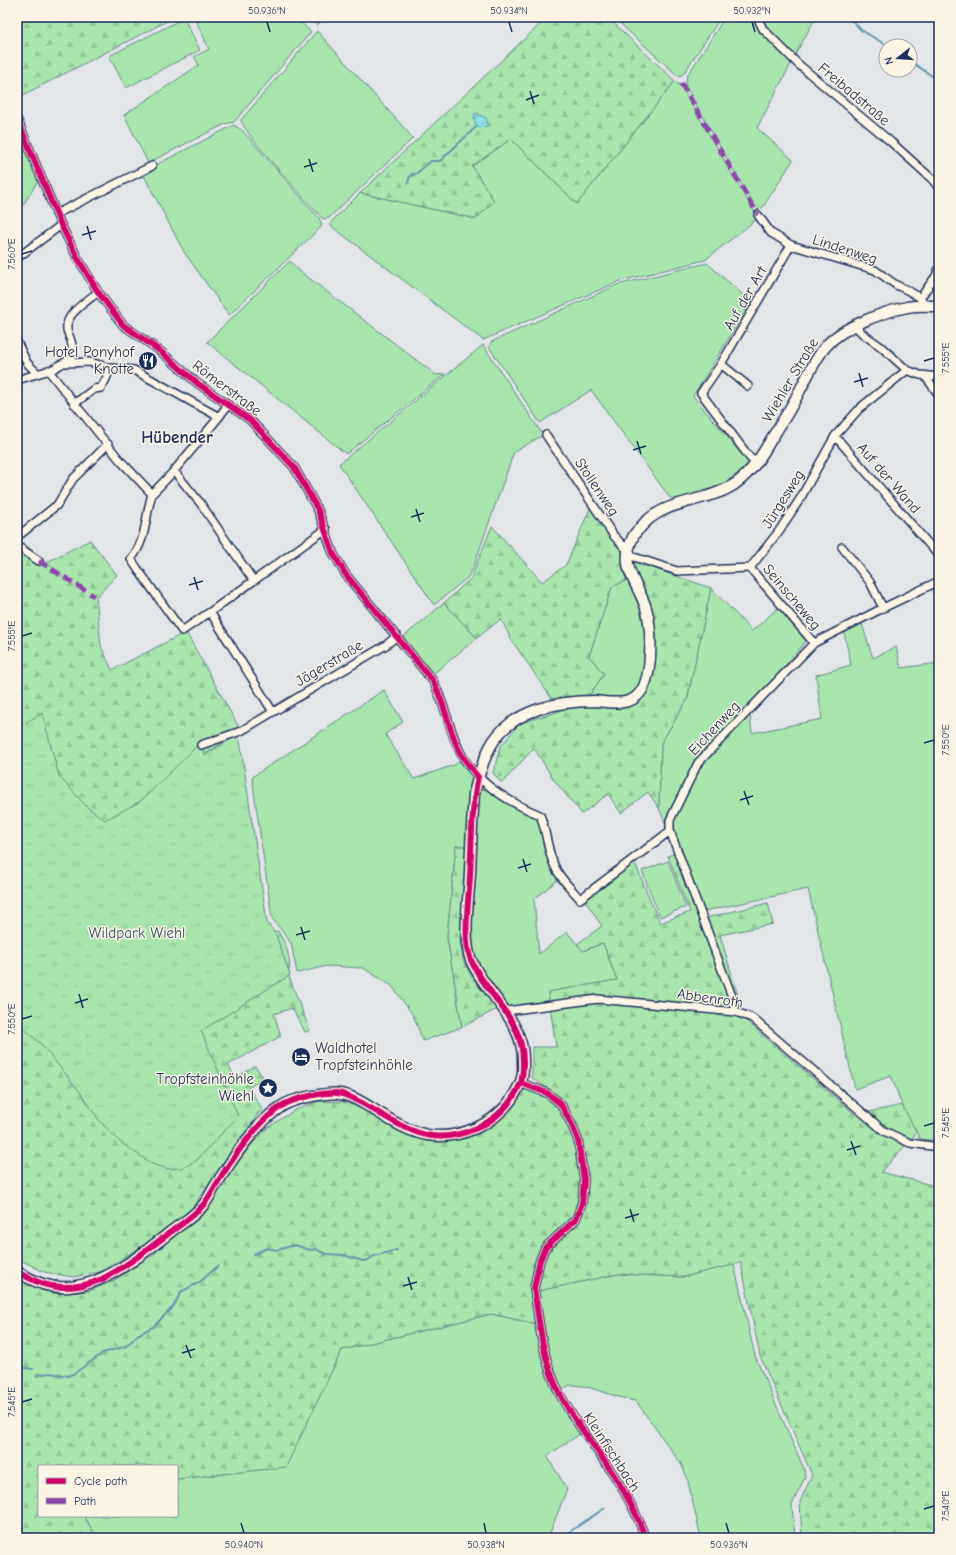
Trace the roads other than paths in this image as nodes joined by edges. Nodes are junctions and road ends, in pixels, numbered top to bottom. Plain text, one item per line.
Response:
1 (757, 17) edge
2 (17, 119) edge
3 (152, 166) dead end
4 (939, 188) edge
5 (56, 214) junction
6 (758, 215) dead end
7 (61, 225) junction
8 (791, 245) junction
9 (17, 258) edge
10 (939, 269) edge
11 (98, 292) junction
12 (923, 302) junction
13 (939, 306) edge
14 (854, 326) junction
15 (17, 342) edge
16 (65, 363) junction
17 (721, 364) junction
18 (110, 368) junction
19 (48, 370) junction
20 (907, 370) junction
21 (38, 373) junction
22 (925, 376) junction
23 (939, 377) edge
24 (17, 380) edge
25 (748, 386) dead end
26 (939, 395) edge
27 (74, 404) junction
28 (227, 406) junction
29 (219, 418) junction
30 (546, 435) dead end
31 (834, 436) junction
32 (108, 444) junction
33 (756, 463) junction
34 (174, 471) junction
35 (152, 494) junction
36 (326, 529) junction
37 (17, 537) edge
38 (17, 546) edge
39 (842, 547) dead end
40 (628, 552) junction
41 (939, 556) edge
42 (39, 560) dead end
43 (750, 568) junction
44 (253, 580) junction
45 (939, 581) edge
46 (882, 608) junction
47 (210, 612) junction
48 (397, 636) junction
49 (814, 643) junction
50 (273, 712) junction
51 (201, 745) dead end
52 (478, 778) junction
53 (670, 831) junction
54 (506, 1011) junction
55 (736, 1012) junction
56 (521, 1083) junction
57 (939, 1147) edge
58 (17, 1272) edge
59 (645, 1538) edge

1 - 4 street, Freibadstraße
2 - 5 street, Römerstraße
3 - 5 street
5 - 7 street, Römerstraße
6 - 8 street, Lindenweg
7 - 9 street
7 - 11 street, Römerstraße
8 - 12 street, Lindenweg
8 - 17 street, Auf der Art
10 - 12 street
11 - 16 street
11 - 28 street, Römerstraße
12 - 13 main road, Wiehler Straße
12 - 14 main road, Wiehler Straße
14 - 20 street
14 - 33 main road, Wiehler Straße
15 - 21 street
16 - 18 street
16 - 19 street
17 - 25 street
17 - 33 street, Auf der Art
18 - 27 street
18 - 29 street
19 - 21 street
19 - 27 street
20 - 22 street
20 - 31 street, Jürgesweg
21 - 24 street
22 - 23 street
22 - 26 street
27 - 32 street
28 - 29 street
28 - 36 street, Römerstraße
29 - 34 street
30 - 40 street, Stollenweg
31 - 41 street, Auf der Wand
31 - 43 street, Jürgesweg
32 - 35 street
32 - 37 street
33 - 40 main road, Wiehler Straße
34 - 35 street
34 - 44 street
35 - 47 street
36 - 44 street
36 - 48 street, Römerstraße
38 - 42 street
39 - 46 street
40 - 43 street
40 - 52 main road
43 - 49 street, Seinscheweg
44 - 47 street
45 - 46 street, Eichenweg
46 - 49 street, Eichenweg
47 - 50 street
48 - 50 street, Jägerstraße
48 - 52 street, Römerstraße
49 - 53 street, Eichenweg
50 - 51 street, Jägerstraße
52 - 53 street, Römerstraße
52 - 54 main road
53 - 55 street
54 - 55 street, Abbenroth
54 - 56 main road
55 - 57 street, Abbenroth
56 - 58 main road
56 - 59 street, Kleinfischbach

